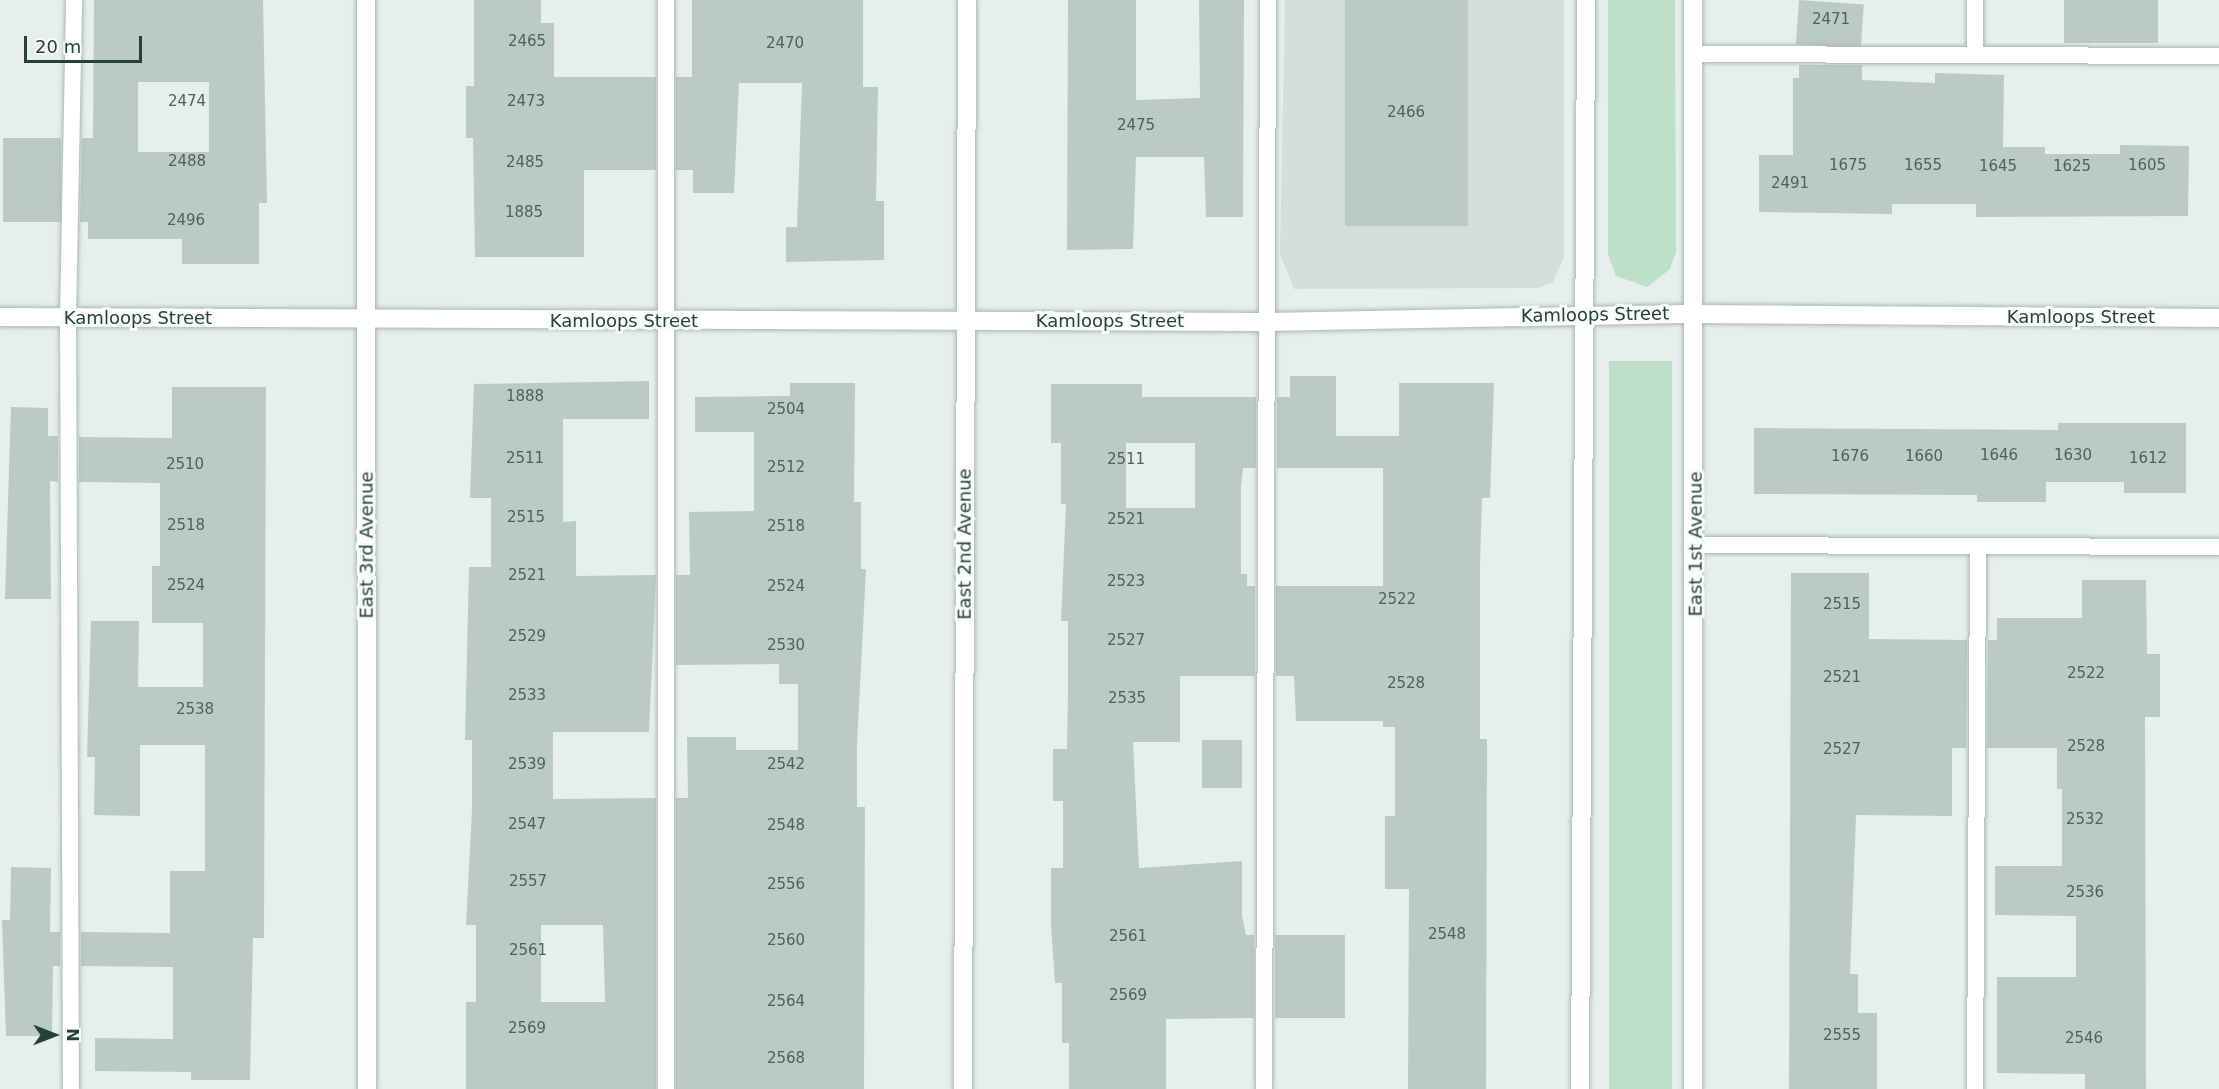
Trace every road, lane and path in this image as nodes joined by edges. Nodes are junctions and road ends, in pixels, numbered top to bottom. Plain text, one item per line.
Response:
1 (74, 0) edge
2 (366, 0) edge
3 (666, 0) edge
4 (967, 0) edge
5 (1268, 0) edge
6 (1586, 0) edge
7 (1693, 0) edge
8 (1975, 0) edge
9 (1975, 53) junction
10 (1695, 54) junction
11 (2219, 56) edge
12 (1694, 314) junction
13 (1583, 315) junction
14 (0, 317) edge
15 (68, 317) junction
16 (2219, 318) edge
17 (366, 319) junction
18 (663, 321) junction
19 (964, 321) junction
20 (1267, 322) junction
21 (1697, 545) junction
22 (1978, 546) junction
23 (2219, 547) edge
24 (71, 1089) edge
25 (367, 1089) edge
26 (666, 1089) edge
27 (963, 1089) edge
28 (1264, 1089) edge
29 (1580, 1089) edge
30 (1693, 1089) edge
31 (1975, 1089) edge

1 - 15 lane
2 - 17 street, East 3rd Avenue
3 - 18 lane
4 - 19 street, East 2nd Avenue
5 - 20 lane
6 - 13 street
7 - 10 street, East 1st Avenue
8 - 9 lane
9 - 10 lane
9 - 11 lane
10 - 12 street, East 1st Avenue
12 - 13 street, Kamloops Street
12 - 16 street, Kamloops Street
12 - 21 street, East 1st Avenue
13 - 20 street, Kamloops Street
13 - 29 street
14 - 15 street, Kamloops Street
15 - 17 street, Kamloops Street
15 - 24 lane
17 - 18 street, Kamloops Street
17 - 25 street, East 3rd Avenue
18 - 19 street, Kamloops Street
18 - 26 lane
19 - 20 street, Kamloops Street
19 - 27 street, East 2nd Avenue
20 - 28 lane
21 - 22 lane
21 - 30 street, East 1st Avenue
22 - 23 lane
22 - 31 lane

